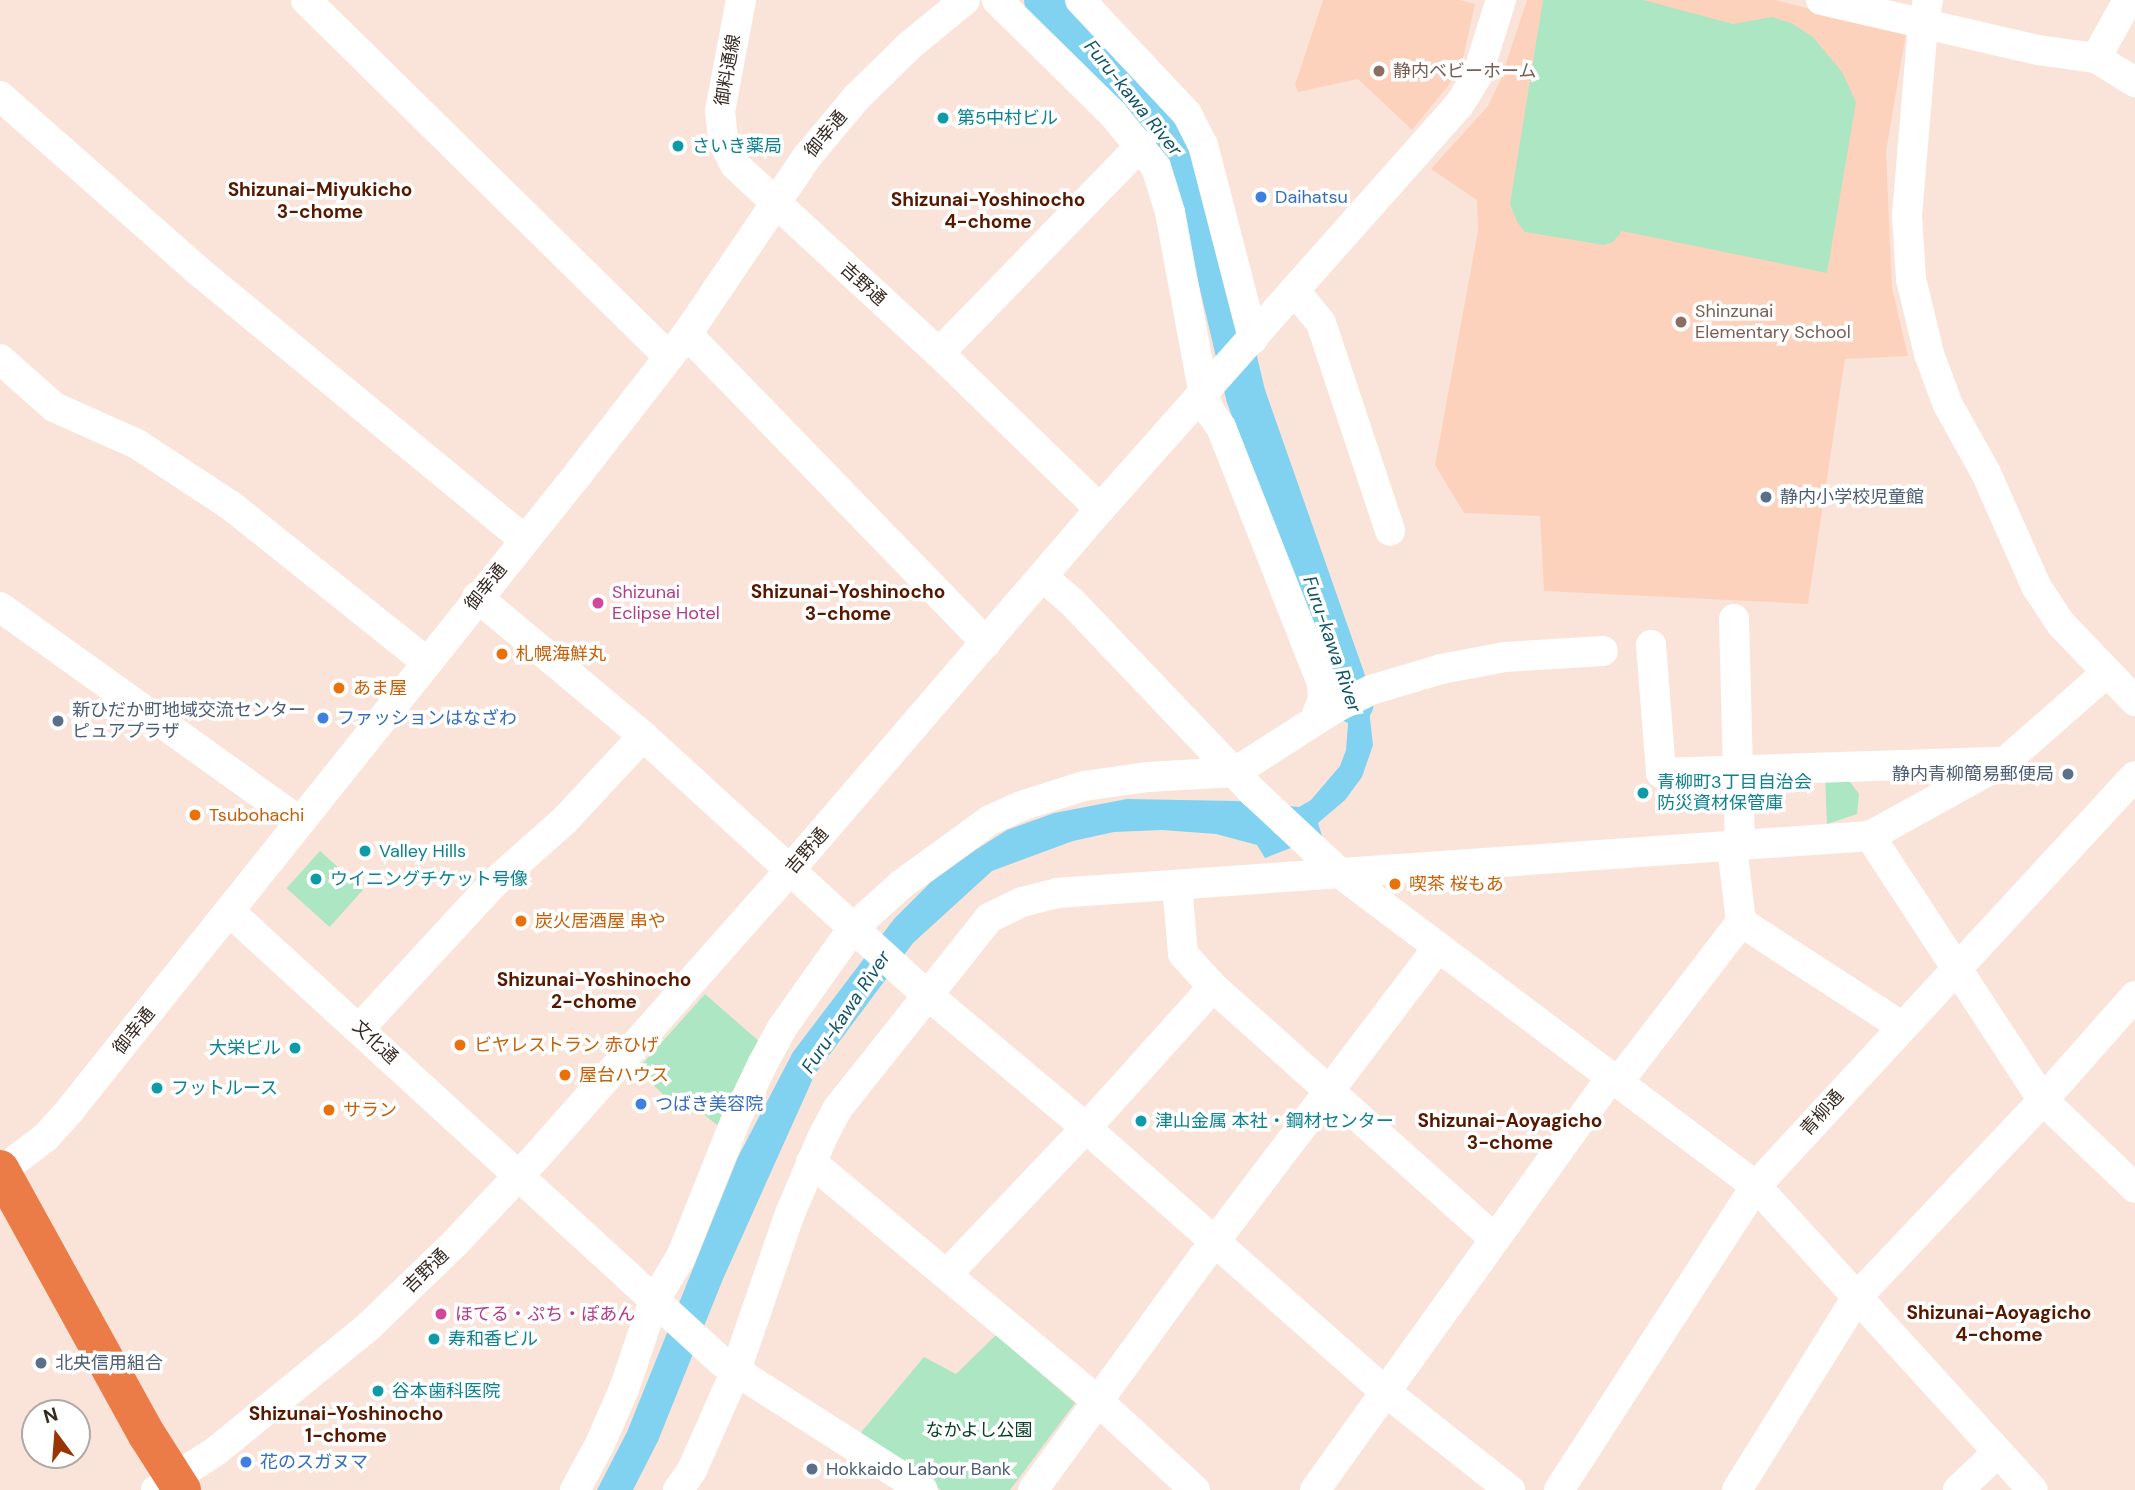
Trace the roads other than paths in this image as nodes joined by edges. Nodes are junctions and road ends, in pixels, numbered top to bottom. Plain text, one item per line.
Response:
1 (306, 0) edge
2 (741, 0) edge
3 (965, 0) edge
4 (997, 0) edge
5 (1080, 0) edge
6 (1502, 0) edge
7 (1821, 0) edge
8 (2128, 0) edge
9 (1925, 12) edge
10 (2096, 58) junction
11 (2135, 82) edge
12 (0, 96) edge
13 (1141, 145) junction
14 (775, 204) junction
15 (1295, 292) junction
16 (1250, 343) junction
17 (678, 346) junction
18 (939, 352) junction
19 (0, 359) edge
20 (1209, 389) junction
21 (1100, 509) junction
22 (1390, 531) dead end
23 (524, 540) junction
24 (1043, 577) junction
25 (477, 597) junction
26 (0, 607) edge
27 (1734, 619) dead end
28 (986, 643) junction
29 (1651, 645) dead end
30 (1603, 651) dead end
31 (427, 662) junction
32 (2106, 673) junction
33 (2135, 701) edge
34 (1325, 714) junction
35 (643, 736) junction
36 (2006, 761) junction
37 (1737, 769) junction
38 (2135, 776) edge
39 (1245, 783) junction
40 (300, 822) junction
41 (1870, 836) junction
42 (1736, 846) junction
43 (791, 869) junction
44 (1341, 874) junction
45 (1177, 885) junction
46 (229, 911) junction
47 (1741, 922) junction
48 (857, 932) junction
49 (1438, 947) junction
50 (1956, 967) junction
51 (1213, 987) junction
52 (923, 990) junction
53 (2135, 996) edge
54 (1901, 1026) junction
55 (360, 1028) junction
56 (1616, 1079) junction
57 (1328, 1090) junction
58 (2043, 1100) junction
59 (1086, 1128) junction
60 (811, 1162) junction
61 (1, 1170) edge
62 (519, 1176) junction
63 (1756, 1186) junction
64 (2135, 1188) edge
65 (1494, 1238) junction
66 (1215, 1241) junction
67 (947, 1274) junction
68 (1857, 1297) junction
69 (657, 1304) junction
70 (729, 1368) junction
71 (1387, 1393) junction
72 (1097, 1400) junction
73 (1998, 1452) junction
74 (171, 1487) edge
75 (575, 1490) edge
76 (678, 1490) edge
77 (923, 1490) edge
78 (1033, 1490) edge
79 (1195, 1490) edge
80 (1315, 1490) edge
81 (1510, 1490) edge
82 (1559, 1490) edge
83 (1737, 1490) edge
84 (1958, 1490) edge
85 (2033, 1490) edge

1 - 17 street
2 - 14 street, 御料通線
3 - 14 street, 御幸通
4 - 13 street
5 - 16 street
6 - 15 street
7 - 9 street
8 - 10 street
9 - 10 street
9 - 32 street
10 - 11 street
12 - 23 street
13 - 18 street
13 - 20 street
14 - 17 street, 御幸通
14 - 18 street, 吉野通
15 - 16 street
15 - 22 street
16 - 20 street
17 - 23 street, 御幸通
17 - 28 street
18 - 21 street, 吉野通
19 - 31 street
20 - 21 street
20 - 34 street
21 - 24 street, 吉野通
23 - 25 street, 御幸通
24 - 28 street, 吉野通
24 - 39 street
25 - 31 street, 御幸通
25 - 35 street
26 - 40 street
27 - 37 street
28 - 43 street, 吉野通
29 - 37 street
30 - 34 street
31 - 40 street, 御幸通
32 - 33 street
32 - 36 street
34 - 39 street
35 - 43 street
35 - 55 street
36 - 37 street
36 - 41 street
37 - 42 street
38 - 50 street, 青柳通
39 - 44 street
39 - 48 street
40 - 46 street, 御幸通
41 - 42 street
41 - 50 street
42 - 44 street
42 - 47 street
43 - 48 street
43 - 62 street, 吉野通
44 - 45 street
44 - 49 street
45 - 51 street
45 - 52 street
46 - 55 street, 文化通
46 - 61 street, 御幸通
47 - 54 street
47 - 56 street
48 - 52 street
48 - 69 street
49 - 56 street
49 - 57 street
50 - 54 street, 青柳通
50 - 58 street
51 - 57 street
51 - 59 street
52 - 59 street
52 - 60 street
53 - 58 street
54 - 63 street, 青柳通
55 - 62 street, 文化通
56 - 63 street
56 - 65 street
57 - 65 street
57 - 66 street
58 - 64 street
58 - 68 street
59 - 66 street
59 - 67 street
60 - 67 street
60 - 70 street
61 - 74 highway
62 - 69 street, 文化通
62 - 74 street, 吉野通
63 - 68 street
63 - 82 street, 青柳通
65 - 71 street
66 - 71 street
66 - 72 street
67 - 72 street
68 - 73 street
68 - 83 street
69 - 70 street, 文化通
69 - 75 street
70 - 76 street
70 - 77 street, 文化通
71 - 80 street
71 - 81 street
72 - 78 street
72 - 79 street
73 - 84 street
73 - 85 street

